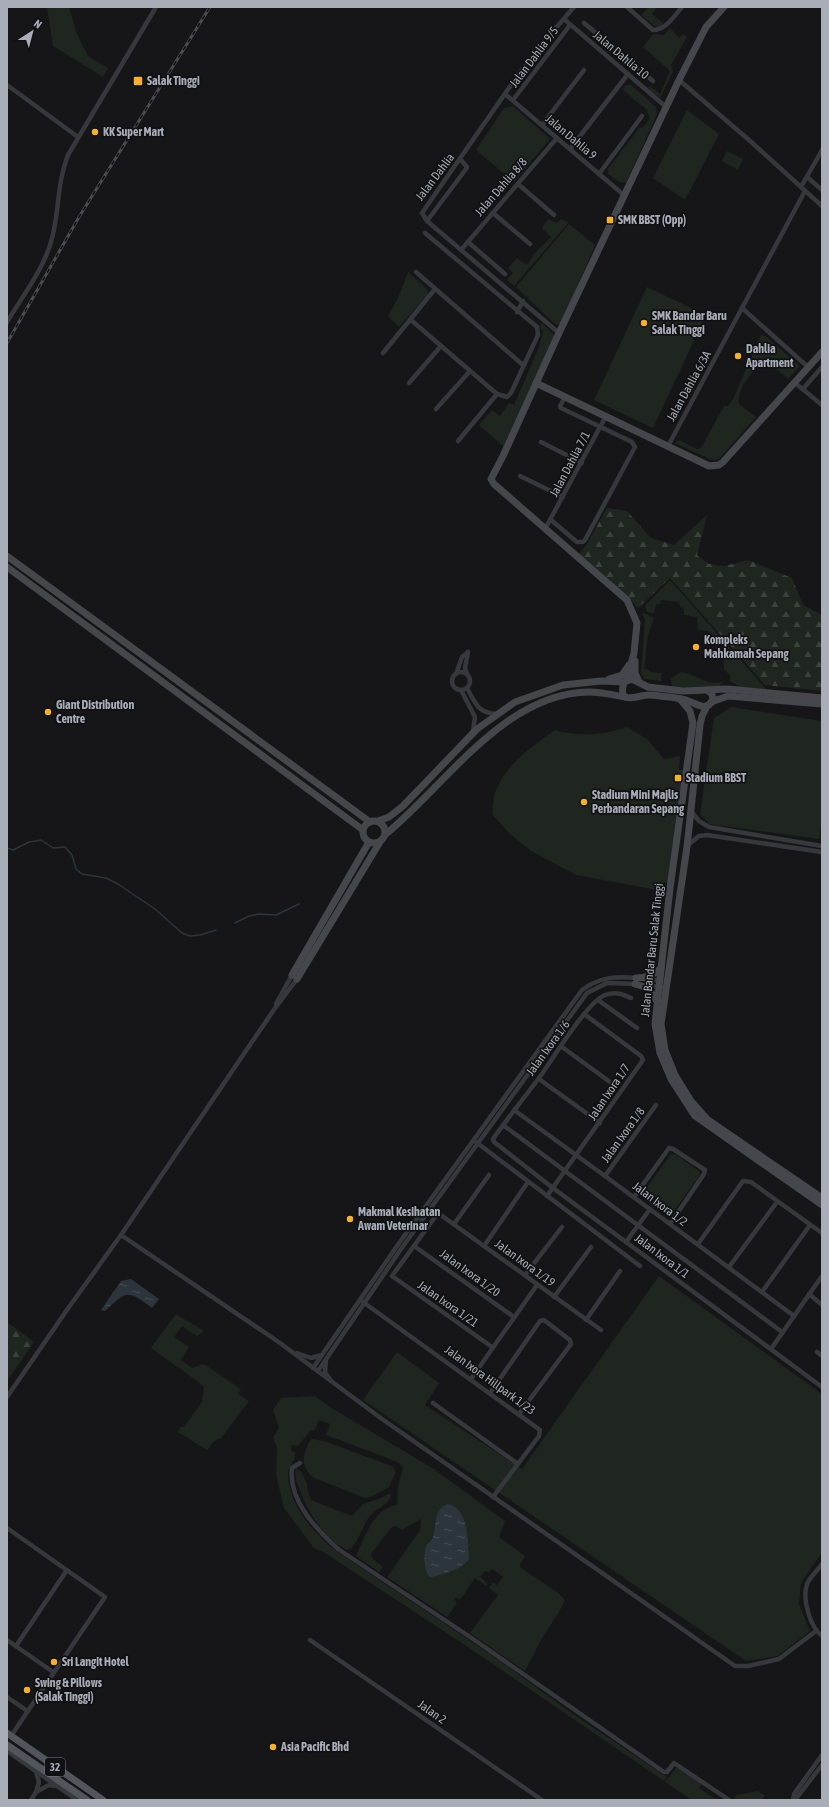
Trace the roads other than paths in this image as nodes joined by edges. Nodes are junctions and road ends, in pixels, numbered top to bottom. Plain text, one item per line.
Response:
1 (156, 7) edge
2 (574, 7) edge
3 (627, 7) edge
4 (682, 7) edge
5 (724, 7) edge
6 (564, 19) junction
7 (584, 23) dead end
8 (570, 25) junction
9 (599, 35) junction
10 (591, 43) junction
11 (584, 70) dead end
12 (628, 74) junction
13 (679, 80) junction
14 (7, 85) edge
15 (643, 87) junction
16 (505, 94) junction
17 (513, 100) junction
18 (666, 106) junction
19 (642, 116) dead end
20 (542, 125) junction
21 (78, 137) junction
22 (557, 138) junction
23 (570, 149) junction
24 (822, 150) edge
25 (460, 160) junction
26 (599, 174) junction
27 (807, 177) junction
28 (518, 184) junction
29 (801, 187) junction
30 (822, 190) edge
31 (806, 191) junction
32 (625, 196) junction
33 (822, 206) edge
34 (493, 213) junction
35 (554, 215) dead end
36 (428, 221) junction
37 (425, 233) dead end
38 (468, 242) junction
39 (530, 244) dead end
40 (461, 250) junction
41 (416, 272) dead end
42 (496, 279) junction
43 (435, 289) junction
44 (522, 301) junction
45 (742, 308) junction
46 (517, 312) junction
47 (411, 320) junction
48 (7, 322) edge
49 (559, 333) junction
50 (441, 346) junction
51 (822, 352) edge
52 (383, 353) dead end
53 (523, 365) junction
54 (808, 367) junction
55 (822, 367) edge
56 (470, 371) junction
57 (795, 382) junction
58 (409, 383) dead end
59 (536, 383) junction
60 (803, 389) junction
61 (498, 394) junction
62 (565, 397) junction
63 (822, 405) edge
64 (436, 409) dead end
65 (606, 416) junction
66 (600, 427) junction
67 (458, 441) dead end
68 (542, 442) dead end
69 (668, 446) junction
70 (582, 463) junction
71 (520, 476) dead end
72 (563, 498) junction
73 (551, 520) junction
74 (545, 528) junction
75 (7, 556) edge
76 (7, 567) edge
77 (634, 653) junction
78 (632, 662) junction
79 (456, 674) junction
80 (467, 674) junction
81 (601, 681) junction
82 (625, 681) junction
83 (639, 682) junction
84 (467, 688) junction
85 (461, 690) junction
86 (707, 690) junction
87 (625, 697) junction
88 (822, 698) edge
89 (680, 699) junction
90 (709, 704) junction
91 (822, 704) edge
92 (498, 714) junction
93 (473, 733) junction
94 (690, 809) junction
95 (374, 822) junction
96 (363, 830) junction
97 (386, 834) junction
98 (369, 842) junction
99 (380, 842) junction
100 (822, 846) edge
101 (687, 847) junction
102 (822, 852) edge
103 (670, 888) junction
104 (681, 890) junction
105 (661, 968) junction
106 (615, 976) junction
107 (295, 977) junction
108 (636, 981) junction
109 (616, 982) junction
110 (659, 984) junction
111 (667, 985) junction
112 (631, 998) dead end
113 (598, 1000) junction
114 (657, 1001) junction
115 (584, 1014) junction
116 (636, 1028) dead end
117 (562, 1047) junction
118 (539, 1078) junction
119 (610, 1082) dead end
120 (656, 1105) dead end
121 (514, 1110) junction
122 (600, 1123) junction
123 (503, 1125) junction
124 (493, 1139) joint
125 (475, 1142) junction
126 (576, 1155) junction
127 (565, 1171) junction
128 (489, 1175) dead end
129 (605, 1176) junction
130 (528, 1182) junction
131 (553, 1188) junction
132 (547, 1196) junction
133 (634, 1197) junction
134 (822, 1198) edge
135 (777, 1202) junction
136 (822, 1205) edge
137 (650, 1209) junction
138 (454, 1224) junction
139 (670, 1224) junction
140 (639, 1225) junction
141 (810, 1225) junction
142 (562, 1227) dead end
143 (822, 1233) edge
144 (121, 1235) junction
145 (626, 1242) junction
146 (698, 1244) junction
147 (414, 1246) junction
148 (484, 1246) junction
149 (591, 1247) dead end
150 (640, 1266) dead end
151 (729, 1267) junction
152 (620, 1271) dead end
153 (525, 1275) junction
154 (822, 1276) edge
155 (537, 1285) junction
156 (762, 1292) junction
157 (809, 1294) junction
158 (554, 1297) junction
159 (362, 1301) junction
160 (821, 1304) edge
161 (794, 1316) junction
162 (514, 1317) junction
163 (586, 1320) junction
164 (600, 1330) dead end
165 (782, 1332) junction
166 (492, 1347) junction
167 (771, 1349) junction
168 (291, 1352) junction
169 (817, 1352) dead end
170 (324, 1356) junction
171 (822, 1356) edge
172 (313, 1368) junction
173 (318, 1371) junction
174 (471, 1379) junction
175 (335, 1385) junction
176 (822, 1387) edge
177 (490, 1392) junction
178 (7, 1397) edge
179 (433, 1403) dead end
180 (519, 1414) junction
181 (300, 1463) dead end
182 (518, 1464) junction
183 (493, 1497) junction
184 (7, 1528) edge
185 (822, 1564) edge
186 (67, 1570) junction
187 (816, 1631) junction
188 (822, 1636) edge
189 (7, 1640) edge
190 (310, 1640) dead end
191 (16, 1646) junction
192 (53, 1672) junction
193 (7, 1697) edge
194 (26, 1710) junction
195 (9, 1734) edge
196 (7, 1745) edge
197 (7, 1751) edge
198 (822, 1755) edge
199 (822, 1765) edge
200 (35, 1772) junction
201 (57, 1786) junction
202 (36, 1792) junction
203 (31, 1800) edge
204 (77, 1800) edge
205 (87, 1800) edge
206 (103, 1800) edge
207 (542, 1800) edge
208 (729, 1800) edge
209 (794, 1800) edge

1 - 21 street
2 - 6 street, Jalan Dahlia
3 - 4 street
5 - 13 street
6 - 8 street, Jalan Dahlia 10
6 - 16 street, Jalan Dahlia
7 - 9 street
8 - 10 street, Jalan Dahlia 10
8 - 17 street, Jalan Dahlia 9/5
9 - 10 street
9 - 15 street
10 - 12 street, Jalan Dahlia 10
11 - 20 street
12 - 15 street, Jalan Dahlia 10
12 - 23 street
13 - 18 street
13 - 29 street
14 - 21 street
15 - 18 street, Jalan Dahlia 10
16 - 17 street, Jalan Dahlia 9
16 - 25 street, Jalan Dahlia
17 - 20 street, Jalan Dahlia 9
18 - 32 street
19 - 26 street
20 - 22 street, Jalan Dahlia 9
21 - 48 street
22 - 23 street, Jalan Dahlia 9
22 - 28 street, Jalan Dahlia 8/8
23 - 26 street, Jalan Dahlia 9
24 - 27 street
25 - 36 street, Jalan Dahlia
25 - 36 street
26 - 32 street, Jalan Dahlia 9
27 - 29 street
27 - 30 street
28 - 34 street, Jalan Dahlia 8/8
28 - 35 street
29 - 31 street
31 - 33 street
31 - 45 street, Jalan Dahlia 6/3A
32 - 49 street
34 - 38 street, Jalan Dahlia 8/8
34 - 39 street
36 - 40 street, Jalan Dahlia
37 - 46 street
38 - 40 street, Jalan Dahlia 8/8
38 - 42 street
40 - 42 street, Jalan Dahlia
41 - 43 street
42 - 44 street, Jalan Dahlia
43 - 47 street
43 - 53 street
44 - 46 street
44 - 49 street, Jalan Dahlia
45 - 54 street
45 - 69 street, Jalan Dahlia 6/3A
46 - 53 street
47 - 50 street
47 - 52 street
49 - 59 street
50 - 56 street
50 - 58 street
51 - 54 street
53 - 61 street
54 - 57 street
55 - 60 street
56 - 61 street
56 - 64 street
57 - 60 street
57 - 69 street
59 - 62 street
59 - 74 street
60 - 63 street
61 - 67 street
62 - 65 street
62 - 66 street
65 - 66 street, Jalan Dahlia 7/1
65 - 69 street
66 - 70 street, Jalan Dahlia 7/1
66 - 73 street
68 - 70 street
70 - 72 street, Jalan Dahlia 7/1
71 - 72 street
72 - 73 street, Jalan Dahlia 7/1
73 - 74 street, Jalan Dahlia 7/1
74 - 77 street
75 - 95 street
76 - 96 street
77 - 78 street
77 - 83 street
78 - 81 street
78 - 82 street
79 - 80 street
79 - 80 street
79 - 85 street
80 - 84 street
81 - 82 street
81 - 92 street
82 - 83 street
82 - 87 street
83 - 86 street
84 - 85 street
84 - 92 street
85 - 93 street
86 - 88 street
86 - 90 street
87 - 89 street
87 - 97 street
89 - 90 street
89 - 103 street, Jalan Bandar Baru Salak Tinggi
90 - 91 street
90 - 94 street, Jalan Bandar Baru Salak Tinggi
92 - 93 street
93 - 95 street
94 - 100 street
94 - 101 street, Jalan Bandar Baru Salak Tinggi
95 - 96 street
95 - 97 street
96 - 98 street
97 - 99 street
98 - 99 street
98 - 107 street
99 - 107 street
101 - 102 street
101 - 104 street, Jalan Bandar Baru Salak Tinggi
103 - 104 street
103 - 105 street, Jalan Bandar Baru Salak Tinggi
104 - 111 street, Jalan Bandar Baru Salak Tinggi
105 - 108 street
105 - 110 street, Jalan Bandar Baru Salak Tinggi
106 - 108 street
106 - 109 street
106 - 125 street
107 - 144 street
108 - 109 street
108 - 110 street
108 - 114 street
109 - 125 street
110 - 111 street
110 - 114 street, Jalan Bandar Baru Salak Tinggi
111 - 134 street, Jalan Bandar Baru Salak Tinggi
112 - 113 street, Jalan Ixora 1/6
113 - 115 street, Jalan Ixora 1/6
113 - 116 street
114 - 136 street, Jalan Bandar Baru Salak Tinggi
115 - 117 street, Jalan Ixora 1/6
115 - 122 street, Jalan Ixora 1/7
117 - 118 street, Jalan Ixora 1/6
117 - 119 street
118 - 121 street, Jalan Ixora 1/6
118 - 122 street
120 - 129 street, Jalan Ixora 1/8
121 - 123 street, Jalan Ixora 1/6
121 - 126 street, Jalan Ixora 1/2
122 - 126 street, Jalan Ixora 1/7
123 - 124 street, Jalan Ixora 1/6
123 - 127 street
124 - 131 street, Jalan Ixora 1/1
125 - 130 street
125 - 159 street
126 - 127 street, Jalan Ixora 1/7
126 - 129 street, Jalan Ixora 1/2
127 - 131 street, Jalan Ixora 1/7
127 - 140 street
128 - 138 street
129 - 133 street, Jalan Ixora 1/2
130 - 132 street
130 - 148 street
131 - 132 street, Jalan Ixora 1/7
131 - 145 street, Jalan Ixora 1/1
132 - 150 street
133 - 137 street, Jalan Ixora 1/2
133 - 139 street
135 - 141 street
135 - 146 street
135 - 151 street
137 - 139 street, Jalan Ixora 1/2
137 - 140 street
138 - 147 street, Jalan Ixora 1/19
138 - 148 street, Jalan Ixora 1/19
139 - 146 street, Jalan Ixora 1/2
140 - 145 street
140 - 165 street
141 - 143 street
141 - 156 street
142 - 153 street
144 - 168 street
144 - 178 street
145 - 167 street, Jalan Ixora 1/1
146 - 151 street, Jalan Ixora 1/2
147 - 162 street, Jalan Ixora 1/20
147 - 166 street, Jalan Ixora 1/21
148 - 153 street, Jalan Ixora 1/19
149 - 158 street
151 - 156 street, Jalan Ixora 1/2
152 - 163 street
153 - 155 street, Jalan Ixora 1/19
154 - 157 street
155 - 158 street, Jalan Ixora 1/19
155 - 162 street
156 - 161 street, Jalan Ixora 1/2
157 - 160 street
157 - 161 street
158 - 163 street, Jalan Ixora 1/19
159 - 170 street
159 - 174 street, Jalan Ixora Hillpark 1/23
161 - 165 street
162 - 166 street
163 - 164 street, Jalan Ixora 1/19
165 - 167 street
166 - 174 street
167 - 176 street, Jalan Ixora 1/1
168 - 170 street
168 - 172 street
169 - 171 street
170 - 172 street
170 - 173 street
170 - 175 street
172 - 173 street
173 - 175 street
174 - 177 street, Jalan Ixora Hillpark 1/23
175 - 183 street
177 - 180 street, Jalan Ixora Hillpark 1/23
177 - 180 street
179 - 182 street
180 - 182 street, Jalan Ixora Hillpark 1/23
181 - 208 street
182 - 183 street, Jalan Ixora Hillpark 1/23
183 - 187 street
184 - 186 street
185 - 187 street
186 - 191 street
186 - 192 street
187 - 188 street
189 - 191 street
190 - 207 street, Jalan 2
191 - 192 street
192 - 194 street
193 - 194 street
194 - 195 street
195 - 206 main road, 32
196 - 205 main road, 32
197 - 200 street
198 - 209 street
199 - 209 street
200 - 201 street
200 - 202 street
201 - 202 street
201 - 204 street
202 - 203 street

